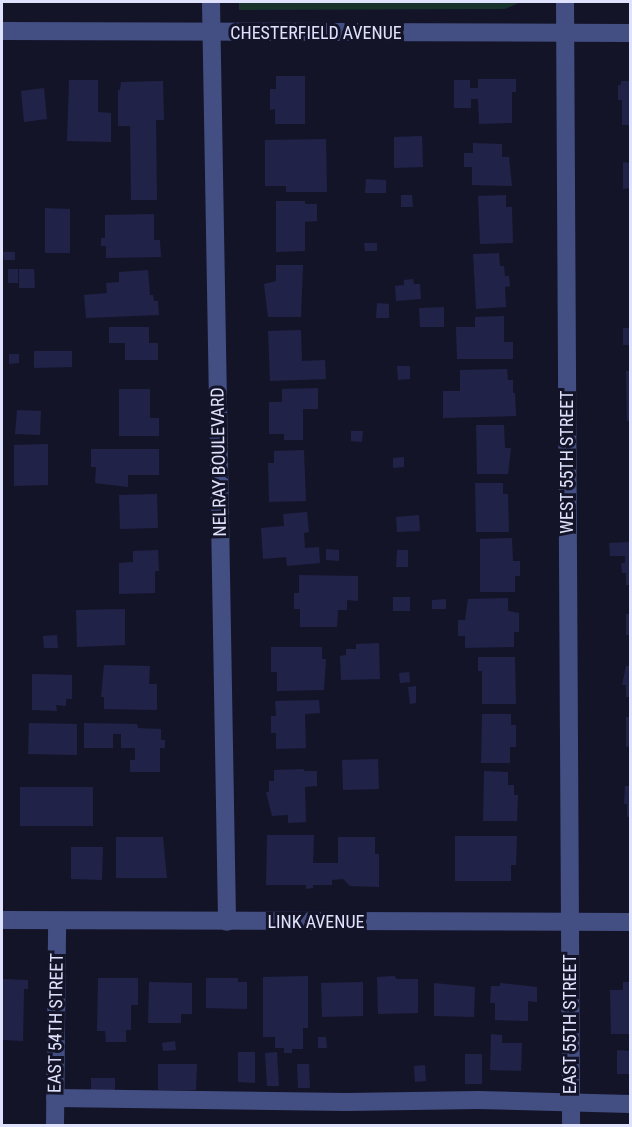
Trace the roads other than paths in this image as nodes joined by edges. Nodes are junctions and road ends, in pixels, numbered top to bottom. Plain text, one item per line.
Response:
1 (211, 2) edge
2 (566, 2) edge
3 (2, 31) edge
4 (211, 33) junction
5 (566, 33) junction
6 (630, 33) edge
7 (2, 920) edge
8 (57, 921) junction
9 (227, 922) junction
10 (569, 922) junction
11 (630, 922) edge
12 (55, 1098) junction
13 (571, 1101) junction
14 (630, 1104) edge
15 (55, 1125) edge
16 (571, 1125) edge

1 - 4 street, NELRAY BOULEVARD
2 - 5 street, WEST 55TH STREET
3 - 4 street, CHESTERFIELD AVENUE
4 - 5 street, CHESTERFIELD AVENUE
4 - 9 street, NELRAY BOULEVARD
5 - 6 street, CHESTERFIELD AVENUE
5 - 10 street, WEST 55TH STREET
7 - 8 street, LINK AVENUE
8 - 9 street, LINK AVENUE
8 - 12 street, EAST 54TH STREET
9 - 10 street, LINK AVENUE
10 - 11 street, LINK AVENUE
10 - 13 street, EAST 55TH STREET
12 - 13 street
12 - 15 street, EAST 54TH STREET
13 - 14 street
13 - 16 street, EAST 55TH STREET

